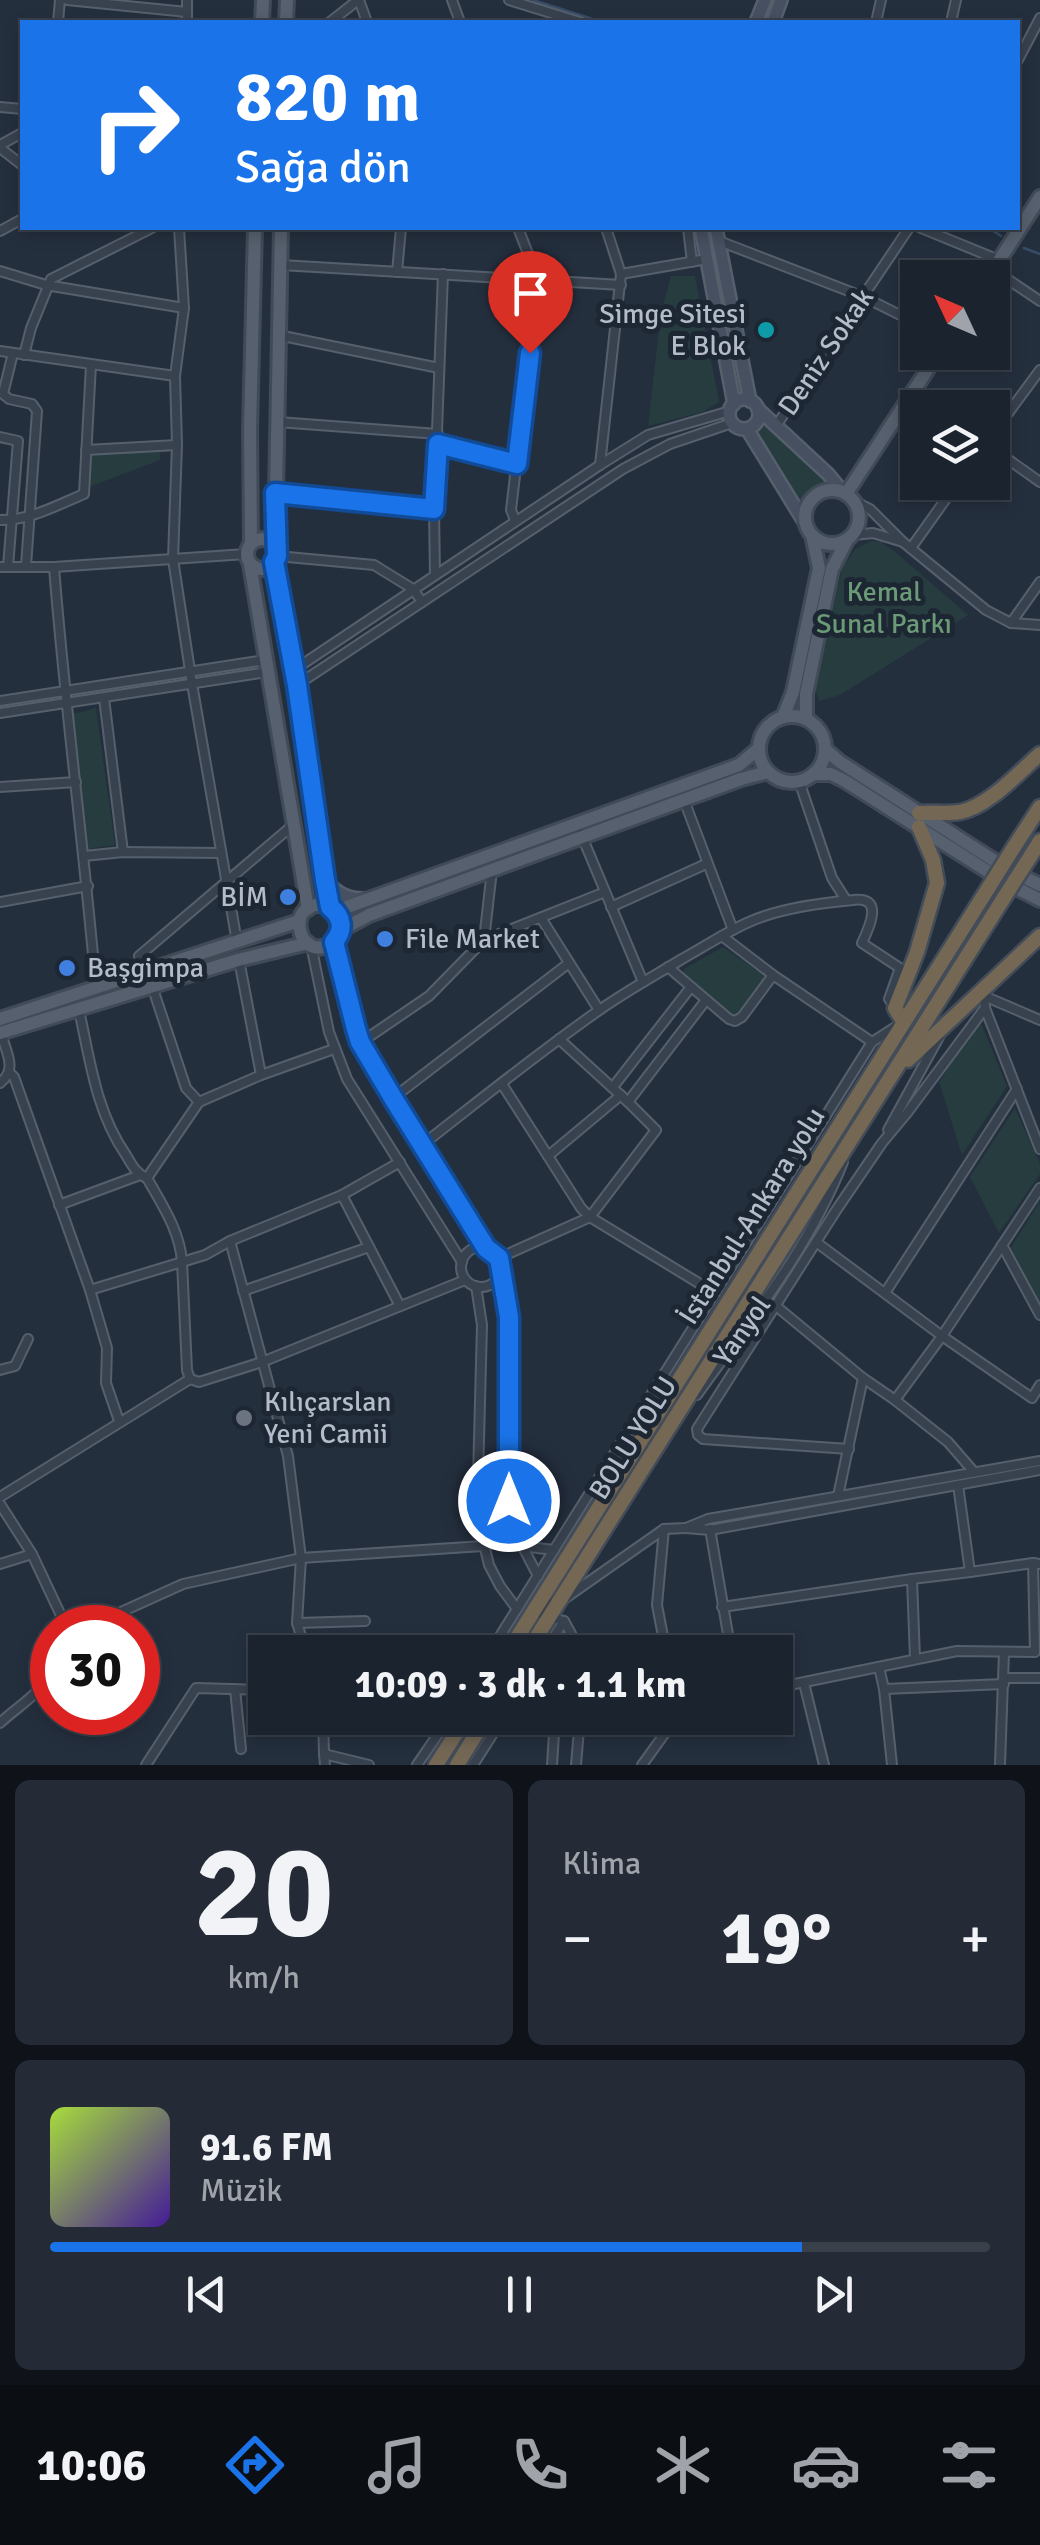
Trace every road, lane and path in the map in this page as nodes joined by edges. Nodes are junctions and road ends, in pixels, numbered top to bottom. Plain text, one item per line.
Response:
1 (64, 0) edge
2 (187, 0) edge
3 (358, 0) edge
4 (509, 0) edge
5 (187, 12) junction
6 (1040, 18) edge
7 (552, 19) edge
8 (187, 20) edge
9 (333, 20) edge
10 (1020, 56) edge
11 (0, 146) edge
12 (20, 164) edge
13 (1038, 204) edge
14 (1020, 225) edge
15 (148, 230) edge
16 (179, 230) edge
17 (255, 230) edge
18 (281, 230) edge
19 (401, 230) edge
20 (519, 230) edge
21 (607, 230) edge
22 (688, 230) edge
23 (701, 230) edge
24 (908, 230) edge
25 (925, 230) edge
26 (1017, 230) edge
27 (717, 234) edge
28 (707, 260) junction
29 (978, 260) edge
30 (999, 260) edge
31 (692, 262) junction
32 (280, 266) junction
33 (0, 271) edge
34 (397, 272) junction
35 (443, 274) junction
36 (538, 279) junction
37 (621, 279) junction
38 (1010, 280) edge
39 (46, 285) junction
40 (864, 297) junction
41 (1040, 301) edge
42 (184, 308) junction
43 (900, 315) edge
44 (278, 334) junction
45 (0, 350) edge
46 (13, 353) junction
47 (24, 355) junction
48 (91, 365) junction
49 (439, 368) junction
50 (1040, 370) edge
51 (175, 376) junction
52 (754, 405) junction
53 (1010, 411) edge
54 (732, 412) junction
55 (900, 413) edge
56 (276, 422) junction
57 (776, 426) junction
58 (747, 429) junction
59 (0, 437) edge
60 (438, 439) junction
61 (18, 441) junction
62 (33, 443) junction
63 (177, 444) junction
64 (86, 450) junction
65 (1010, 461) edge
66 (517, 464) junction
67 (600, 464) junction
68 (1040, 482) edge
69 (275, 493) junction
70 (848, 496) junction
71 (943, 500) edge
72 (434, 509) junction
73 (29, 517) junction
74 (0, 520) edge
75 (515, 520) junction
76 (12, 521) junction
77 (810, 532) junction
78 (850, 537) junction
79 (907, 545) junction
80 (249, 554) junction
81 (275, 555) junction
82 (173, 559) junction
83 (26, 566) junction
84 (54, 566) junction
85 (4, 567) edge
86 (434, 575) junction
87 (1040, 582) edge
88 (414, 589) junction
89 (422, 602) junction
90 (1011, 622) junction
91 (1040, 625) edge
92 (266, 666) junction
93 (294, 670) junction
94 (191, 672) junction
95 (192, 684) junction
96 (297, 685) junction
97 (64, 692) junction
98 (104, 698) junction
99 (0, 701) edge
100 (66, 703) junction
101 (0, 713) edge
102 (783, 718) junction
103 (806, 719) junction
104 (759, 748) junction
105 (825, 749) junction
106 (1040, 754) edge
107 (768, 772) junction
108 (814, 774) junction
109 (76, 782) junction
110 (798, 782) junction
111 (0, 788) edge
112 (684, 800) junction
113 (1040, 807) edge
114 (919, 820) junction
115 (293, 825) junction
116 (579, 829) junction
117 (1040, 841) edge
118 (123, 852) junction
119 (221, 853) junction
120 (84, 856) junction
121 (706, 864) junction
122 (492, 870) junction
123 (227, 879) junction
124 (325, 880) junction
125 (1040, 885) edge
126 (88, 886) junction
127 (999, 888) junction
128 (606, 892) junction
129 (372, 899) junction
130 (846, 900) junction
131 (1040, 900) edge
132 (0, 902) edge
133 (611, 907) junction
134 (308, 909) junction
135 (333, 909) junction
136 (540, 918) junction
137 (299, 922) junction
138 (732, 930) junction
139 (338, 936) junction
140 (722, 936) junction
141 (484, 940) junction
142 (237, 944) junction
143 (310, 944) junction
144 (1036, 944) edge
145 (238, 960) junction
146 (569, 963) junction
147 (668, 968) junction
148 (143, 974) junction
149 (772, 975) junction
150 (643, 982) junction
151 (152, 986) junction
152 (691, 987) junction
153 (96, 988) junction
154 (982, 994) junction
155 (706, 1000) junction
156 (895, 1008) junction
157 (985, 1008) junction
158 (79, 1010) junction
159 (599, 1010) junction
160 (0, 1018) edge
161 (1040, 1020) edge
162 (904, 1021) junction
163 (946, 1023) junction
164 (0, 1033) edge
165 (559, 1040) junction
166 (360, 1042) junction
167 (872, 1042) junction
168 (334, 1050) junction
169 (10, 1073) junction
170 (260, 1074) junction
171 (889, 1078) junction
172 (0, 1083) edge
173 (502, 1084) junction
174 (613, 1087) junction
175 (1017, 1089) junction
176 (621, 1095) junction
177 (393, 1098) junction
178 (199, 1102) junction
179 (628, 1102) junction
180 (854, 1134) junction
181 (882, 1143) junction
182 (422, 1145) junction
183 (1040, 1150) edge
184 (548, 1156) junction
185 (400, 1162) junction
186 (143, 1177) junction
187 (1040, 1188) edge
188 (830, 1195) junction
189 (342, 1196) junction
190 (59, 1205) junction
191 (837, 1209) junction
192 (590, 1218) junction
193 (230, 1242) junction
194 (816, 1242) junction
195 (1002, 1245) junction
196 (369, 1247) junction
197 (486, 1248) junction
198 (796, 1252) junction
199 (499, 1258) junction
200 (182, 1262) junction
201 (462, 1262) junction
202 (500, 1272) junction
203 (466, 1280) junction
204 (476, 1286) junction
205 (90, 1290) junction
206 (243, 1291) junction
207 (716, 1293) junction
208 (885, 1293) junction
209 (400, 1306) junction
210 (776, 1306) junction
211 (1040, 1315) edge
212 (942, 1336) junction
213 (28, 1339) dead end
214 (262, 1362) junction
215 (0, 1370) edge
216 (863, 1378) junction
217 (190, 1379) junction
218 (1040, 1385) edge
219 (1032, 1398) junction
220 (895, 1400) junction
221 (1040, 1405) edge
222 (120, 1421) junction
223 (848, 1449) junction
224 (1040, 1460) edge
225 (1040, 1470) edge
226 (974, 1472) junction
227 (958, 1485) junction
228 (838, 1496) junction
229 (0, 1500) edge
230 (708, 1520) junction
231 (664, 1528) junction
232 (686, 1528) junction
233 (710, 1530) junction
234 (517, 1536) junction
235 (483, 1546) junction
236 (521, 1546) junction
237 (554, 1550) junction
238 (32, 1554) junction
239 (301, 1558) junction
240 (0, 1564) edge
241 (1037, 1564) edge
242 (970, 1572) junction
243 (538, 1576) junction
244 (912, 1579) junction
245 (55, 1605) edge
246 (138, 1605) edge
247 (722, 1607) junction
248 (516, 1608) junction
249 (542, 1615) junction
250 (564, 1620) junction
251 (365, 1621) dead end
252 (297, 1623) junction
253 (301, 1635) edge
254 (500, 1635) edge
255 (519, 1635) edge
256 (538, 1635) edge
257 (555, 1635) edge
258 (572, 1635) edge
259 (663, 1635) edge
260 (728, 1635) edge
261 (1004, 1652) junction
262 (1037, 1652) edge
263 (915, 1659) junction
264 (879, 1667) junction
265 (1040, 1678) edge
266 (1004, 1681) junction
267 (804, 1683) junction
268 (793, 1685) edge
269 (236, 1689) junction
270 (248, 1689) edge
271 (884, 1689) junction
272 (30, 1698) edge
273 (0, 1723) edge
274 (323, 1735) edge
275 (437, 1735) edge
276 (455, 1735) edge
277 (475, 1735) edge
278 (492, 1735) edge
279 (554, 1735) edge
280 (579, 1735) edge
281 (663, 1735) edge
282 (241, 1748) dead end
283 (324, 1754) junction
284 (146, 1765) edge
285 (324, 1765) edge
286 (369, 1765) edge
287 (417, 1765) edge
288 (436, 1765) edge
289 (456, 1765) edge
290 (472, 1765) edge
291 (552, 1765) edge
292 (576, 1765) edge
293 (642, 1765) edge
294 (824, 1765) edge
295 (892, 1765) edge
296 (1000, 1765) edge

1 - 5 street
2 - 5 street
3 - 9 street
4 - 7 street
5 - 8 street
6 - 10 street
11 - 12 street
13 - 14 main road
15 - 39 street
16 - 42 street
17 - 80 main road
18 - 32 main road
19 - 34 street
20 - 36 street
21 - 37 street
22 - 31 street
23 - 28 main road
24 - 40 street, Deniz Sokak
25 - 29 street
26 - 30 main road
27 - 40 street
27 - 52 main road
28 - 31 street
28 - 54 main road
31 - 37 street
32 - 34 street
32 - 44 main road
33 - 39 street
34 - 35 street
35 - 36 street
35 - 49 street
36 - 37 street
36 - 66 street
37 - 67 street
38 - 41 street
39 - 42 street
39 - 47 street
40 - 43 street
40 - 57 street, Deniz Sokak
42 - 51 street
44 - 49 street
44 - 56 main road
45 - 46 street
46 - 47 street
46 - 62 street
47 - 48 street
48 - 51 street
48 - 64 street
49 - 60 street
50 - 53 street
51 - 63 street
52 - 54 main road
52 - 57 main road
52 - 58 main road
54 - 58 main road
54 - 67 street
54 - 89 street
55 - 70 main road
56 - 60 street
56 - 69 main road
57 - 70 main road
58 - 77 main road
59 - 61 street
60 - 66 street
60 - 72 street
61 - 62 street
61 - 76 street
62 - 73 street
63 - 64 street
63 - 82 street
64 - 73 street
65 - 68 street
66 - 75 street
67 - 75 street
69 - 72 street
69 - 81 main road
70 - 77 main road
70 - 78 main road
70 - 79 street
71 - 79 street
72 - 86 street
73 - 76 street
73 - 83 street
74 - 76 street
75 - 86 street
76 - 85 street
77 - 78 main road
77 - 102 main road
78 - 79 street
78 - 103 main road
79 - 90 street
80 - 81 main road
80 - 81 main road
80 - 82 street
80 - 92 main road
81 - 88 street
81 - 93 main road
82 - 84 street
82 - 94 street
83 - 84 street
83 - 85 street
84 - 97 street
86 - 88 street
87 - 90 street
88 - 89 street
88 - 93 street
89 - 96 street
90 - 91 street
92 - 94 street
92 - 95 street
92 - 115 main road
93 - 96 main road
94 - 95 street
94 - 97 street
95 - 98 street
95 - 119 street
96 - 124 main road
97 - 99 street
97 - 100 street
98 - 100 street
98 - 118 street
100 - 101 street
100 - 109 street
102 - 103 main road
102 - 104 main road
103 - 105 main road
104 - 107 main road
104 - 116 main road
105 - 108 main road
105 - 114 main road
106 - 114 highway
107 - 110 main road
107 - 112 main road
108 - 110 main road
108 - 114 main road
109 - 111 street
109 - 120 street
110 - 130 street
112 - 116 main road
112 - 121 street
113 - 127 highway, İstanbul-Ankara yolu, bridge
114 - 125 main road
114 - 127 main road
114 - 156 highway
115 - 123 street
115 - 134 main road
116 - 122 main road
116 - 128 street
116 - 129 main road
117 - 127 highway, İstanbul-Ankara yolu, bridge
118 - 119 street
118 - 120 street
119 - 123 street
120 - 126 street
121 - 133 street
121 - 138 street
122 - 139 main road
122 - 141 street
123 - 142 street
123 - 148 street
124 - 129 main road
124 - 135 main road
126 - 132 street
126 - 153 street
127 - 131 main road
127 - 162 highway, İstanbul-Ankara yolu
127 - 171 highway, BOLU YOLU
128 - 133 street
128 - 136 street
129 - 135 main road
130 - 138 street
130 - 156 street
133 - 150 street
134 - 135 main road
134 - 137 main road
135 - 139 main road
136 - 141 street
136 - 146 street
137 - 142 main road
137 - 143 main road
138 - 140 street
139 - 143 main road
139 - 166 street
140 - 147 street
140 - 149 street
141 - 166 street
142 - 148 main road
143 - 145 main road
143 - 168 street
144 - 154 highway
145 - 151 main road
145 - 170 street
146 - 159 street
146 - 177 street
147 - 150 street
147 - 152 street
148 - 153 main road
149 - 155 street
149 - 167 street
150 - 159 street
151 - 158 main road
151 - 178 street
152 - 155 street
152 - 174 street
153 - 160 main road
154 - 157 street
154 - 161 street
154 - 163 highway
155 - 179 street
156 - 162 highway
157 - 175 street
157 - 181 street
158 - 164 main road
158 - 186 street
159 - 165 street
162 - 167 street, Yanyol
162 - 255 highway, İstanbul-Ankara yolu
163 - 171 highway
163 - 181 street
164 - 169 street
165 - 173 street
165 - 174 street
166 - 177 street
167 - 207 street, Yanyol
168 - 170 street
168 - 185 street
169 - 172 street
169 - 190 street
170 - 178 street
171 - 180 highway, BOLU YOLU
173 - 182 street
173 - 184 street
174 - 176 street
175 - 183 street
175 - 208 street
176 - 179 street
176 - 184 street
177 - 182 street
178 - 186 street
179 - 192 street
180 - 188 street, Yanyol
180 - 256 highway, BOLU YOLU
181 - 191 street
182 - 197 street
184 - 192 street
185 - 189 street
185 - 201 street
186 - 190 street
186 - 200 street
187 - 195 street
188 - 191 street
188 - 198 street, Yanyol
189 - 193 street
189 - 196 street
190 - 205 street
191 - 194 street
192 - 199 street
192 - 207 street
193 - 200 street
193 - 206 street
194 - 198 street
194 - 208 street
194 - 210 street
195 - 211 street
195 - 212 street
196 - 206 street
196 - 209 street
197 - 199 street
197 - 201 street
198 - 249 street, Yanyol
199 - 202 street
200 - 205 street
200 - 217 street
201 - 203 street
202 - 204 street
202 - 234 street
203 - 204 street
203 - 209 street
204 - 235 street
205 - 222 street
206 - 214 street
207 - 237 street, Yanyol
208 - 212 street
209 - 214 street
210 - 216 street
210 - 223 street
212 - 219 street
212 - 220 street
213 - 215 street
214 - 217 street
214 - 239 street
216 - 220 street
216 - 223 street
217 - 222 street
218 - 219 street
219 - 221 street
220 - 226 street
222 - 229 street
223 - 228 street
224 - 226 street
225 - 227 street
226 - 228 street
227 - 233 street
227 - 242 street
228 - 230 street
229 - 238 street
230 - 232 street
230 - 233 street
231 - 232 street
231 - 249 street
231 - 259 street
232 - 233 street
233 - 247 street
234 - 235 street
234 - 236 street
235 - 239 street
235 - 248 street
236 - 237 street
236 - 243 street
237 - 243 street, Yanyol
238 - 240 street
238 - 245 street
239 - 246 street
239 - 252 street
241 - 242 street
241 - 262 street
242 - 244 street
243 - 248 street, Yanyol
244 - 247 street
244 - 263 street
247 - 260 street
248 - 254 street, Yanyol
249 - 250 street
250 - 257 street
250 - 258 street
251 - 252 street
252 - 253 street
261 - 262 street
261 - 263 street
261 - 266 street
263 - 264 street
264 - 267 street
264 - 271 street
265 - 266 street
266 - 271 street
266 - 296 street
267 - 268 street
267 - 294 street
269 - 270 street
269 - 282 street
269 - 284 street
271 - 295 street
272 - 273 street
274 - 283 street
275 - 287 street
276 - 288 highway
277 - 289 highway
278 - 290 street
279 - 291 street
280 - 292 street
281 - 293 street
283 - 285 street
283 - 286 street

